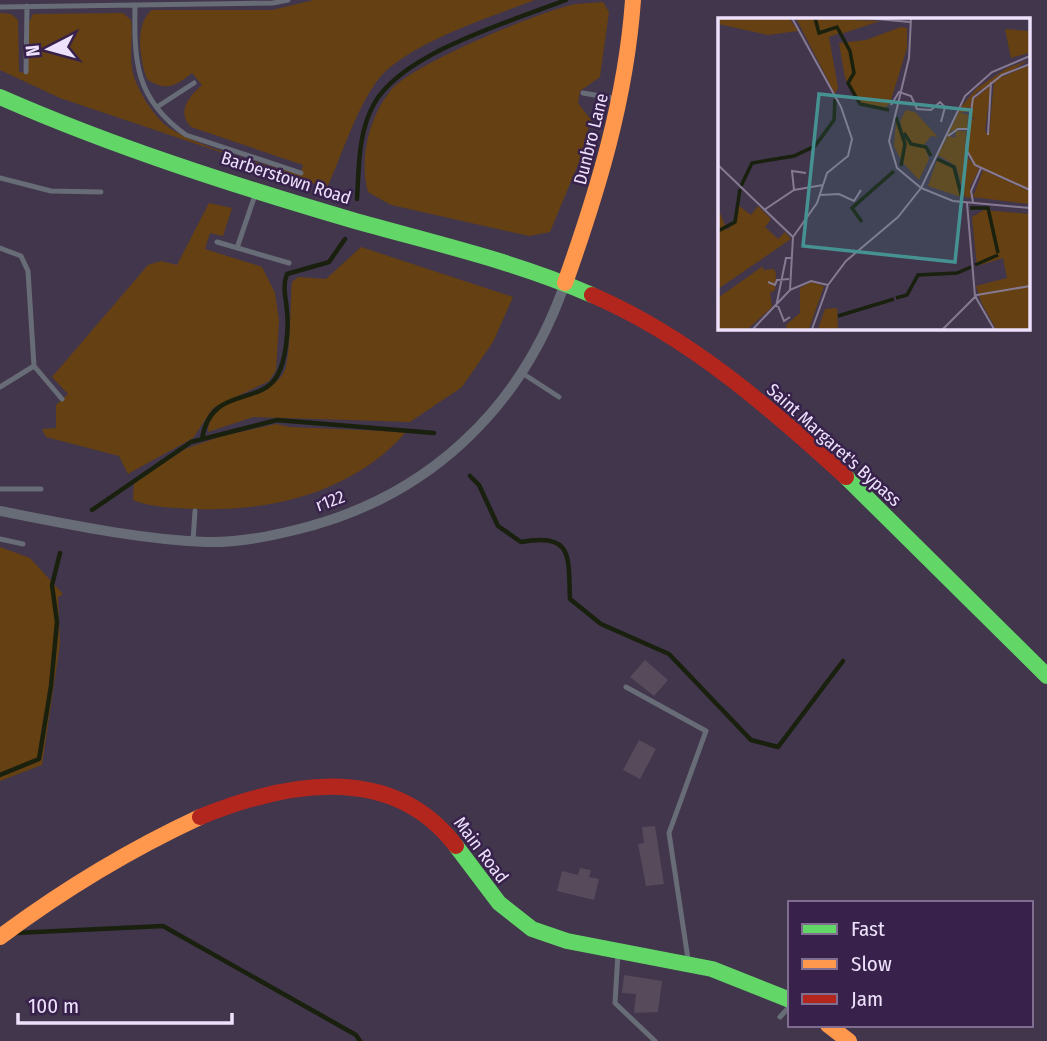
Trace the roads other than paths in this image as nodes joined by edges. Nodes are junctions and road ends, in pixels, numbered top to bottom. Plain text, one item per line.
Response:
1 (288, 0) edge
2 (633, 0) edge
3 (55, 3) edge
4 (135, 5) junction
5 (27, 6) junction
6 (0, 7) edge
7 (26, 72) dead end
8 (194, 83) dead end
9 (583, 93) dead end
10 (0, 97) edge
11 (622, 100) junction
12 (157, 107) junction
13 (300, 173) dead end
14 (0, 178) edge
15 (257, 189) junction
16 (101, 192) dead end
17 (217, 242) dead end
18 (0, 248) edge
19 (237, 248) junction
20 (289, 263) dead end
21 (565, 283) junction
22 (34, 366) junction
23 (522, 373) junction
24 (0, 387) edge
25 (559, 397) dead end
26 (62, 399) dead end
27 (0, 489) edge
28 (41, 489) dead end
29 (0, 511) edge
30 (195, 511) dead end
31 (0, 538) edge
32 (193, 541) junction
33 (23, 544) dead end
34 (1047, 677) edge
35 (626, 687) dead end
36 (0, 937) edge
37 (619, 949) junction
38 (688, 963) junction
39 (788, 999) edge
40 (788, 1008) edge
41 (780, 1017) dead end
42 (831, 1027) edge
43 (655, 1041) edge
44 (849, 1041) edge

1 - 4 lane
2 - 11 main road, Dunbro Lane
3 - 4 lane
3 - 5 lane
4 - 12 lane
5 - 6 lane
5 - 7 lane
8 - 12 lane
9 - 11 lane
10 - 15 main road, Barberstown Road
11 - 21 main road, Dunbro Lane
12 - 13 lane
14 - 16 lane
15 - 19 lane
15 - 21 main road, Barberstown Road
17 - 19 lane
18 - 22 lane
19 - 20 lane
21 - 23 street, r122
21 - 34 main road, Saint Margaret's Bypass
22 - 24 lane
22 - 26 lane
23 - 25 lane
23 - 32 street, r122
27 - 28 lane
29 - 32 street, r122
30 - 32 lane
31 - 33 lane
35 - 38 lane
36 - 37 main road, Main Road
37 - 38 main road, Main Road
37 - 43 lane
38 - 39 main road, Main Road
40 - 41 lane
42 - 44 main road

